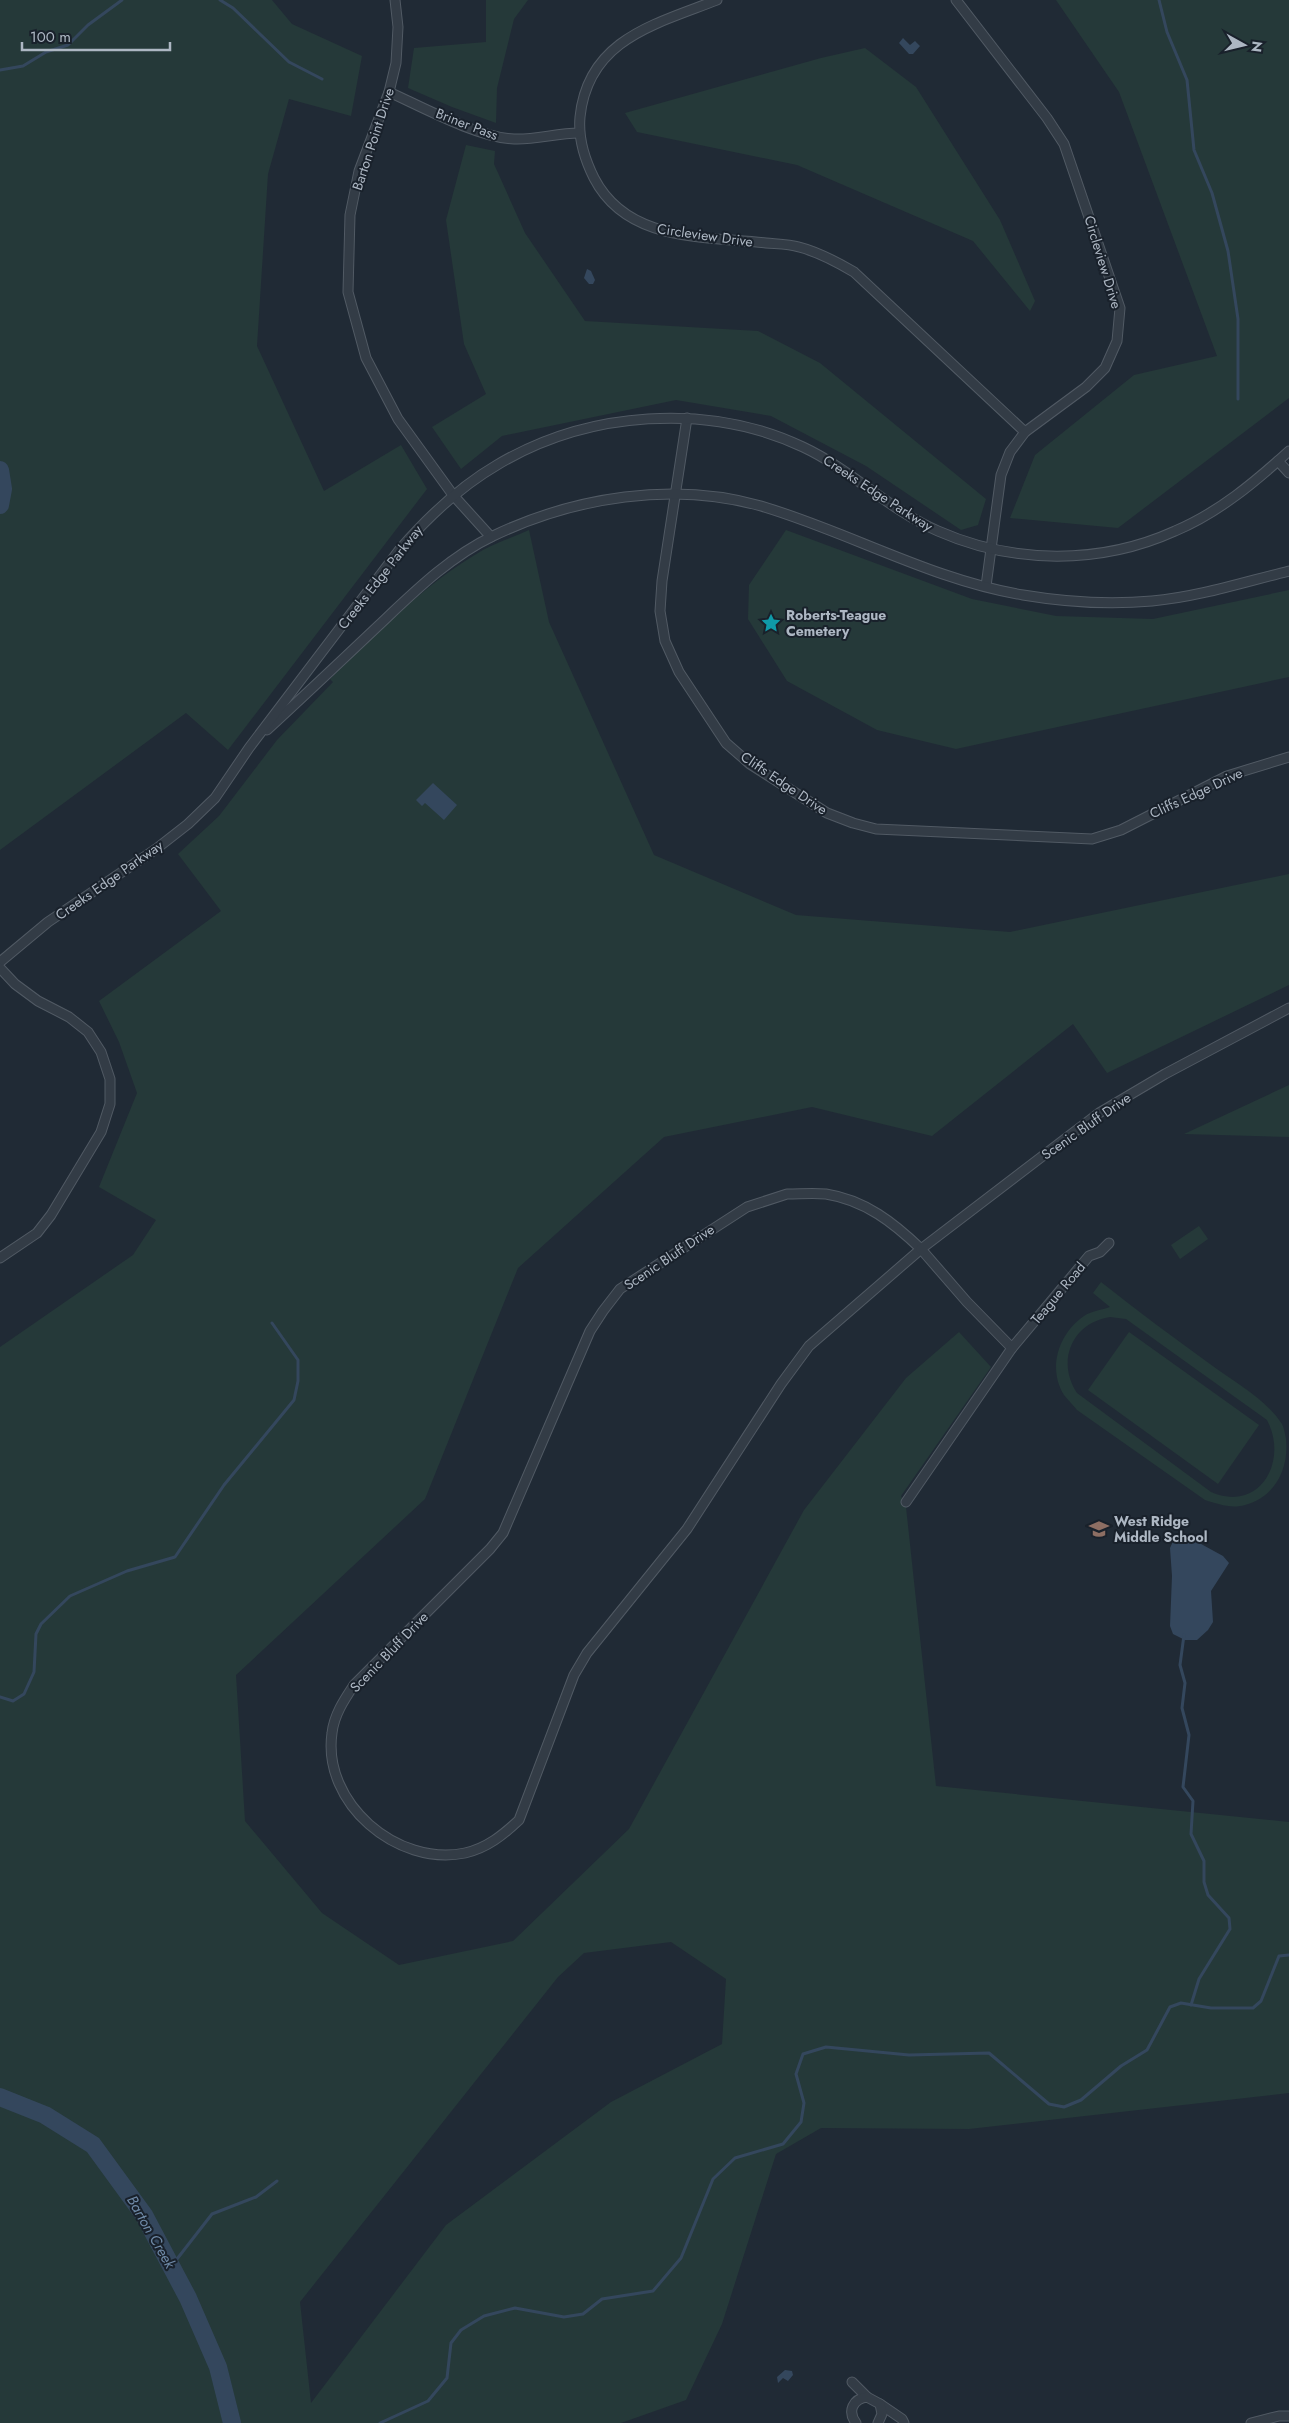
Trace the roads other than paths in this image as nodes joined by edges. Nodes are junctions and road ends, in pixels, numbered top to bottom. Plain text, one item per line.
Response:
1 (395, 0) edge
2 (717, 0) edge
3 (956, 0) edge
4 (389, 92) junction
5 (579, 133) junction
6 (687, 418) junction
7 (1025, 432) junction
8 (1289, 452) edge
9 (1278, 462) junction
10 (1289, 472) edge
11 (675, 494) junction
12 (454, 495) junction
13 (491, 536) junction
14 (991, 548) junction
15 (1289, 570) edge
16 (986, 586) junction
17 (249, 748) junction
18 (1289, 757) edge
19 (0, 962) edge
20 (0, 968) edge
21 (1289, 1008) edge
22 (1109, 1243) dead end
23 (921, 1249) junction
24 (0, 1258) edge
25 (1012, 1348) junction
26 (906, 1502) dead end
27 (852, 2382) dead end
28 (867, 2397) junction
29 (880, 2404) junction
30 (1289, 2416) edge
31 (1277, 2420) edge
32 (856, 2423) edge
33 (878, 2423) edge
34 (904, 2423) edge
35 (1251, 2423) edge

1 - 4 street, Barton Point Drive
2 - 5 street, Circleview Drive
3 - 7 street, Circleview Drive
4 - 5 street, Briner Pass
4 - 12 street, Barton Point Drive
5 - 7 street, Circleview Drive
6 - 11 street, Cliffs Edge Drive
6 - 12 street, Creeks Edge Parkway
6 - 14 street, Creeks Edge Parkway
7 - 14 street, Circleview Drive
8 - 9 street, Creeks Edge Parkway
9 - 10 street
9 - 14 street, Creeks Edge Parkway
11 - 13 street, Creeks Edge Parkway
11 - 16 street, Creeks Edge Parkway
11 - 18 street, Cliffs Edge Drive
12 - 13 street, Barton Point Drive
12 - 17 street, Creeks Edge Parkway
13 - 17 street, Creeks Edge Parkway
14 - 16 street, Circleview Drive
15 - 16 street, Creeks Edge Parkway
17 - 19 street, Creeks Edge Parkway
20 - 24 street
21 - 23 street, Scenic Bluff Drive
22 - 25 street, Teague Road
23 - 23 street, Scenic Bluff Drive
23 - 25 street, Scenic Bluff Drive
25 - 26 street
27 - 28 street
28 - 29 street
28 - 32 street
29 - 33 street
29 - 34 street
30 - 31 street
31 - 35 street

